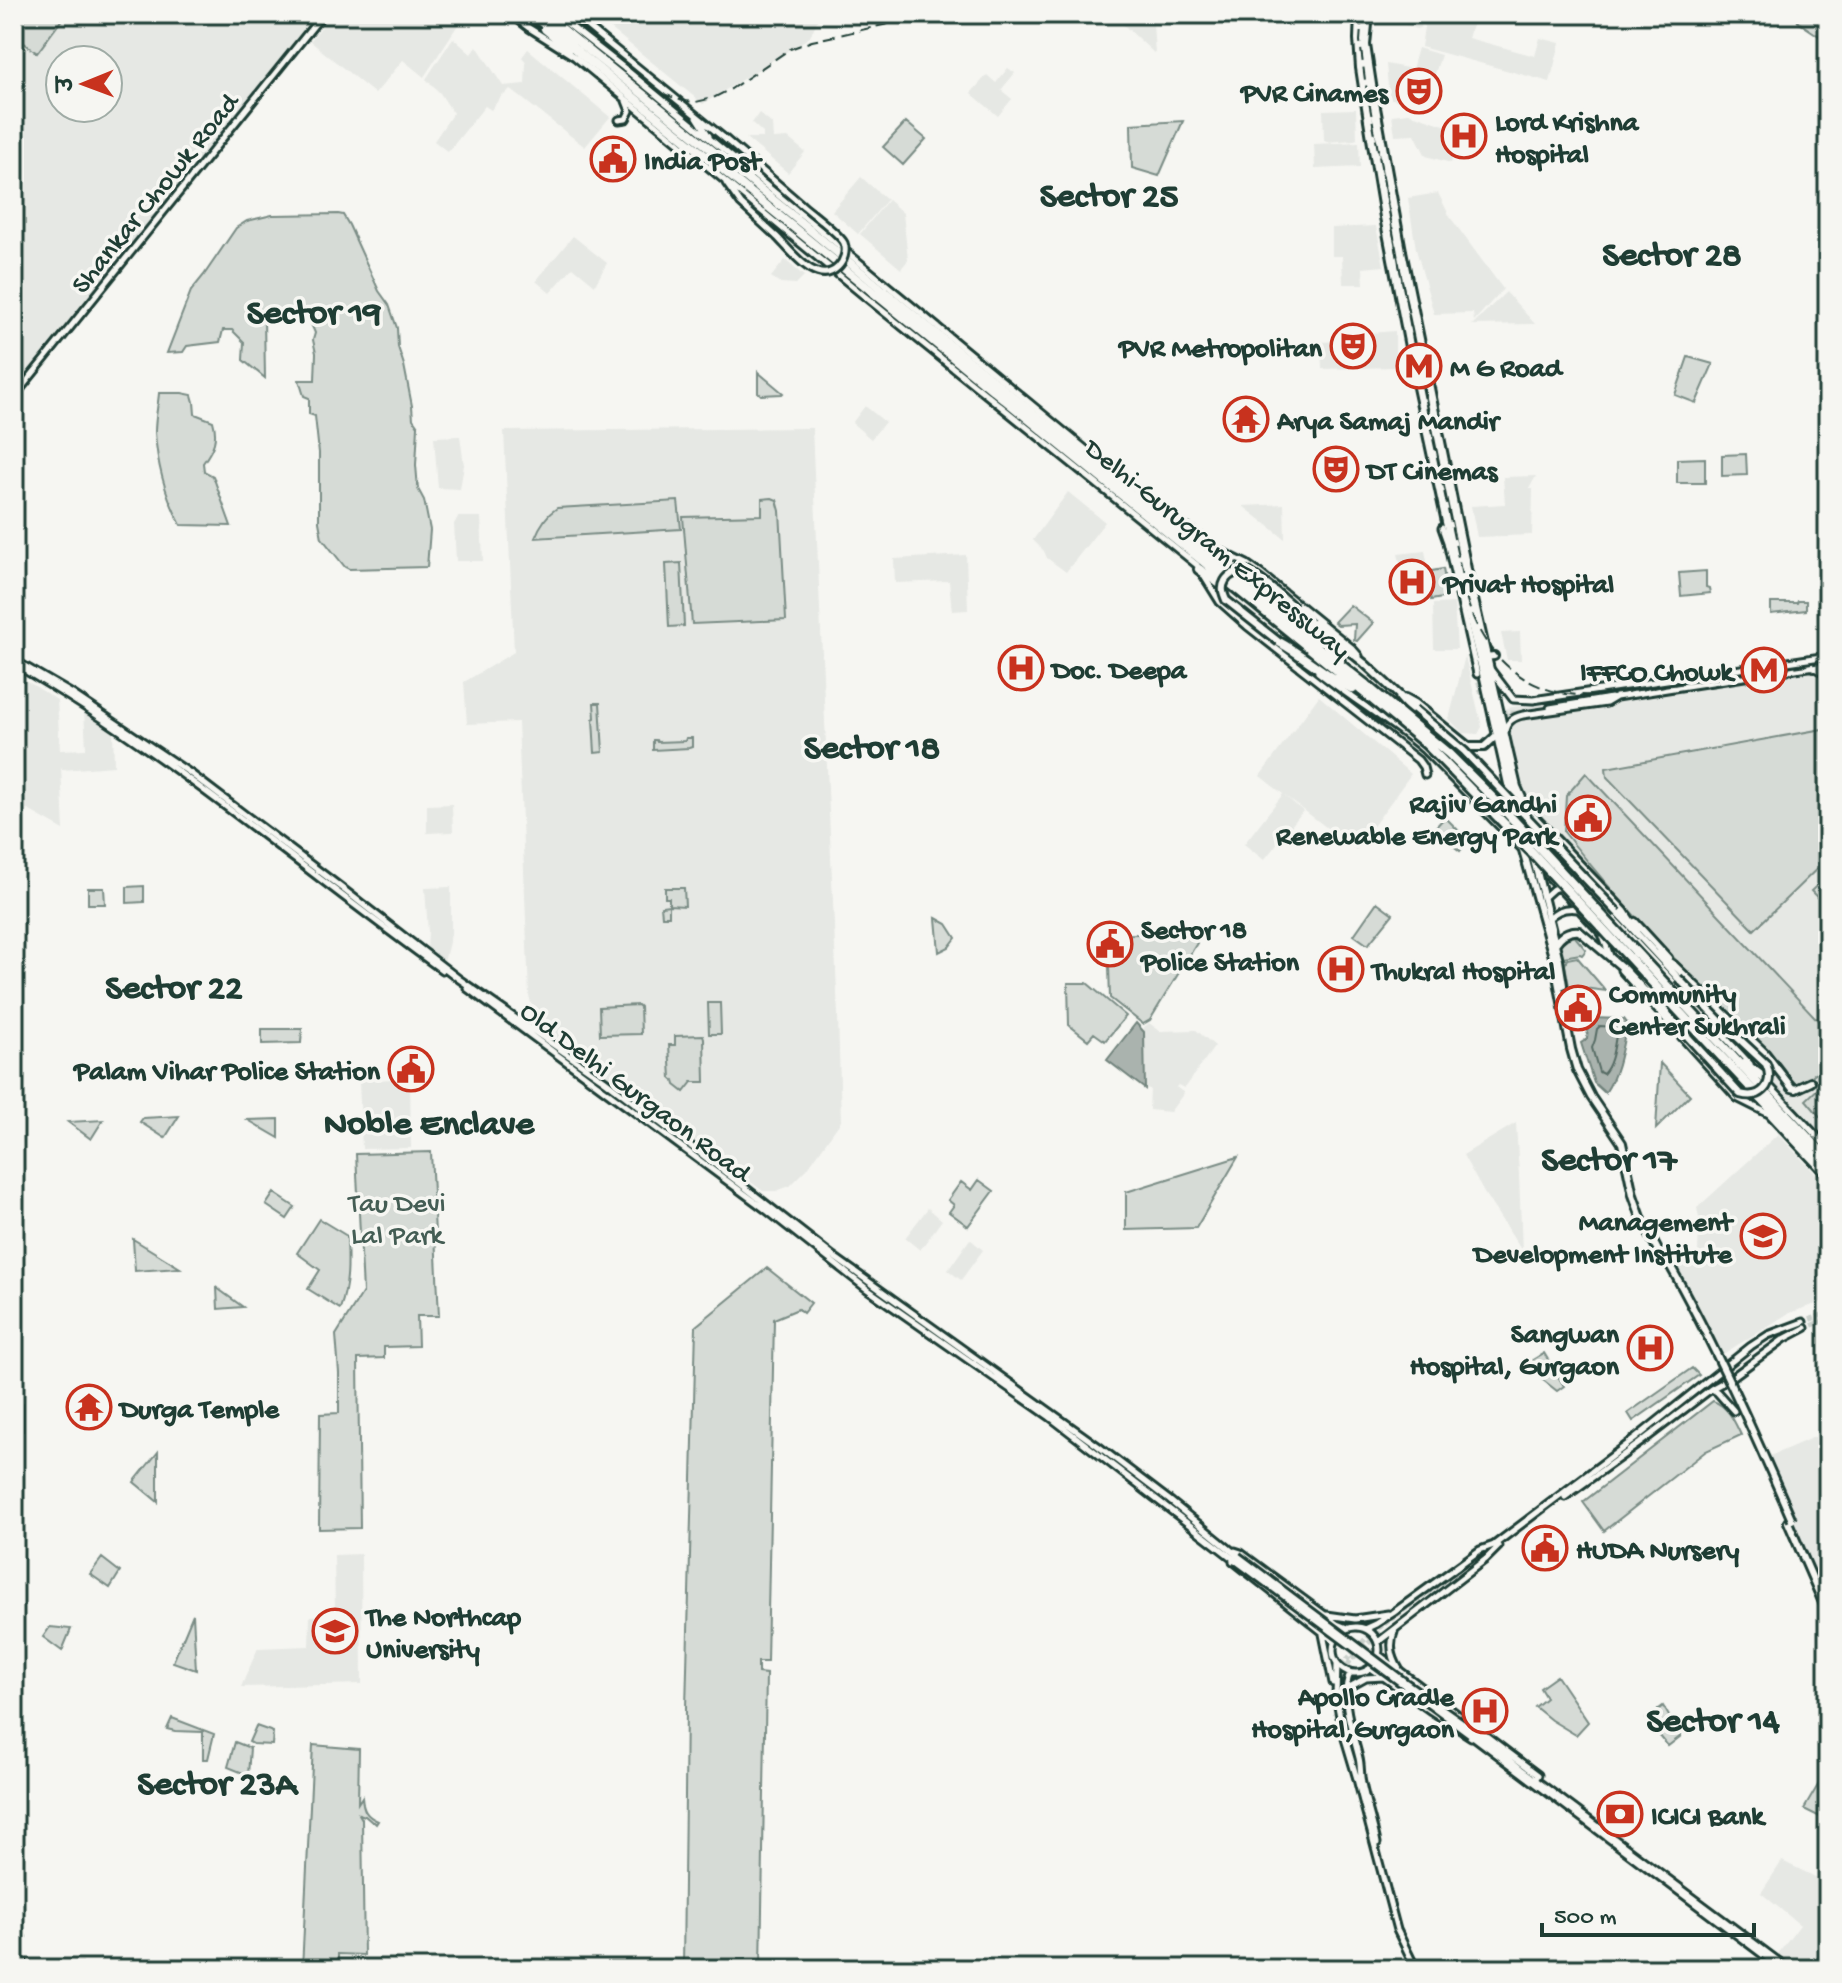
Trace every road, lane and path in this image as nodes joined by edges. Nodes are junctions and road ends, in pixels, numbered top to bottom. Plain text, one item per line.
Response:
1 (321, 14) edge
2 (511, 14) edge
3 (531, 14) edge
4 (572, 14) edge
5 (1360, 14) edge
6 (1368, 14) edge
7 (521, 17) edge
8 (546, 17) edge
9 (575, 57) junction
10 (625, 97) junction
11 (695, 113) junction
12 (619, 120) dead end
13 (715, 144) junction
14 (1377, 144) junction
15 (723, 179) junction
16 (770, 193) junction
17 (783, 228) junction
18 (803, 237) junction
19 (14, 394) edge
20 (1437, 453) junction
21 (1441, 487) junction
22 (1170, 526) junction
23 (1442, 528) dead end
24 (1202, 541) junction
25 (1460, 543) junction
26 (1470, 547) dead end
27 (1185, 548) junction
28 (1198, 567) junction
29 (1468, 580) junction
30 (1478, 584) dead end
31 (1251, 603) junction
32 (1295, 608) junction
33 (1294, 628) junction
34 (1279, 642) junction
35 (1828, 656) edge
36 (14, 662) edge
37 (1364, 663) junction
38 (1828, 664) edge
39 (1809, 667) junction
40 (1489, 668) junction
41 (1345, 669) junction
42 (1477, 674) tunnel mouth
43 (1826, 674) edge
44 (1364, 688) junction
45 (1393, 690) junction
46 (1616, 697) junction
47 (1518, 713) tunnel mouth
48 (1382, 719) junction
49 (1371, 723) junction
50 (1501, 736) junction
51 (1473, 771) junction
52 (1425, 775) dead end
53 (1459, 785) junction
54 (1510, 788) junction
55 (1525, 807) junction
56 (1516, 815) joint
57 (1529, 828) junction
58 (1518, 829) junction
59 (1507, 833) junction
60 (1522, 849) junction
61 (1565, 866) junction
62 (1559, 887) junction
63 (1543, 898) junction
64 (1579, 909) junction
65 (1621, 912) junction
66 (1548, 919) junction
67 (1555, 944) junction
68 (1617, 944) junction
69 (1655, 953) junction
70 (1611, 957) junction
71 (1674, 965) junction
72 (1560, 981) junction
73 (1676, 1024) junction
74 (1705, 1033) junction
75 (1728, 1052) junction
76 (1703, 1061) junction
77 (1760, 1075) junction
78 (1811, 1082) dead end
79 (1768, 1107) junction
80 (1790, 1130) junction
81 (1808, 1156) junction
82 (1827, 1161) edge
83 (1665, 1261) junction
84 (1751, 1346) junction
85 (1740, 1371) junction
86 (1711, 1389) junction
87 (1734, 1411) dead end
88 (1494, 1547) junction
89 (1233, 1555) junction
90 (1483, 1555) tunnel mouth
91 (1805, 1555) junction
92 (1828, 1604) edge
93 (1393, 1613) junction
94 (1322, 1614) junction
95 (1828, 1614) edge
96 (1347, 1628) junction
97 (1365, 1629) junction
98 (1395, 1629) junction
99 (1321, 1630) junction
100 (1334, 1641) junction
101 (1378, 1642) junction
102 (1379, 1655) junction
103 (1337, 1665) junction
104 (1371, 1668) junction
105 (1401, 1672) junction
106 (1350, 1673) junction
107 (1385, 1678) junction
108 (1346, 1689) junction
109 (1336, 1696) junction
110 (1473, 1734) junction
111 (1354, 1760) tunnel mouth
112 (1359, 1779) junction
113 (1536, 1779) junction
114 (14, 1957) edge
115 (24, 1969) edge
116 (1418, 1969) edge
117 (1782, 1969) edge
118 (1789, 1969) edge

1 - 19 main road, Shankar Chowk Road
2 - 7 main road
3 - 8 highway, Delhi-Gurugram Expressway, bridge
4 - 11 main road
5 - 14 highway
6 - 14 highway
7 - 9 main road
8 - 9 main road
8 - 13 main road
8 - 16 highway, Delhi-Gurugram Expressway
8 - 18 highway, Delhi-Gurugram Expressway
9 - 10 main road
10 - 12 main road
10 - 15 main road
11 - 13 main road
11 - 15 main road, bridge
13 - 16 main road
14 - 20 highway
14 - 20 highway
15 - 17 main road
16 - 22 highway, Delhi-Gurugram Expressway
16 - 24 main road
17 - 18 highway
17 - 28 main road
18 - 27 highway, Delhi-Gurugram Expressway
20 - 21 highway
21 - 25 highway
21 - 50 highway
22 - 24 highway
22 - 33 highway, Delhi-Gurugram Expressway
23 - 42 main road
24 - 33 highway
24 - 37 main road
25 - 26 highway
25 - 29 highway
27 - 28 highway
27 - 31 highway, Delhi-Gurugram Expressway
28 - 31 highway
28 - 49 main road
29 - 30 highway
29 - 40 highway
31 - 44 highway, Delhi-Gurugram Expressway
32 - 34 main road, bridge
32 - 37 main road
32 - 41 highway
33 - 41 highway, Delhi-Gurugram Expressway
34 - 44 highway
34 - 48 main road
35 - 40 main road
36 - 89 main road, Old Delhi Gurgaon Road
37 - 45 main road
38 - 39 main road
39 - 43 main road
39 - 46 main road
40 - 50 highway
41 - 44 highway, Delhi-Gurugram Expressway
44 - 68 highway, Delhi-Gurugram Expressway, bridge
44 - 74 highway, Delhi-Gurugram Expressway, bridge
45 - 50 main road
45 - 51 main road
45 - 65 main road, bridge
46 - 47 main road
46 - 50 main road
48 - 49 main road
48 - 53 main road
49 - 52 main road
50 - 54 highway
50 - 55 highway
51 - 53 main road
51 - 54 main road
53 - 59 main road
54 - 56 highway
55 - 57 highway
55 - 65 main road
56 - 58 main road
57 - 61 main road
57 - 63 main road
58 - 59 main road
58 - 60 main road
59 - 60 main road
60 - 72 main road
61 - 62 main road
61 - 77 main road
62 - 63 main road
62 - 64 main road
63 - 66 main road
64 - 66 main road
64 - 70 main road
65 - 69 main road
65 - 71 main road
66 - 67 main road
67 - 70 main road
67 - 72 main road
68 - 73 main road, bridge
68 - 74 highway, Delhi-Gurugram Expressway, bridge
69 - 71 main road
69 - 73 main road, bridge
70 - 73 main road
70 - 76 main road
71 - 78 main road
72 - 83 main road
72 - 83 main road
74 - 75 highway, Delhi-Gurugram Expressway
74 - 79 highway, Delhi-Gurugram Expressway
75 - 77 highway
75 - 82 highway, Delhi-Gurugram Expressway
76 - 79 highway
76 - 81 main road
77 - 82 main road
79 - 80 highway, Delhi-Gurugram Expressway
80 - 81 highway
80 - 82 highway, Delhi-Gurugram Expressway
81 - 82 main road
83 - 91 main road, bridge
84 - 85 main road
84 - 85 main road
84 - 88 main road
85 - 86 main road
86 - 87 main road
86 - 88 main road
88 - 90 main road
88 - 93 main road
88 - 98 main road
89 - 94 main road
89 - 99 main road
89 - 110 main road, bridge
91 - 92 main road
91 - 95 main road
93 - 94 main road
93 - 97 main road
94 - 96 main road
96 - 97 main road
96 - 100 main road
97 - 101 main road
98 - 101 main road
98 - 105 main road
99 - 100 main road
99 - 109 main road
100 - 103 main road
101 - 102 main road
102 - 104 main road
102 - 105 main road
103 - 106 main road
103 - 109 main road
104 - 106 main road
104 - 107 main road
105 - 113 main road
106 - 108 main road
107 - 108 main road
107 - 110 main road
108 - 112 main road
109 - 112 main road
110 - 113 main road
110 - 113 main road
111 - 112 main road
112 - 116 main road
113 - 117 main road
113 - 118 main road
114 - 115 main road

